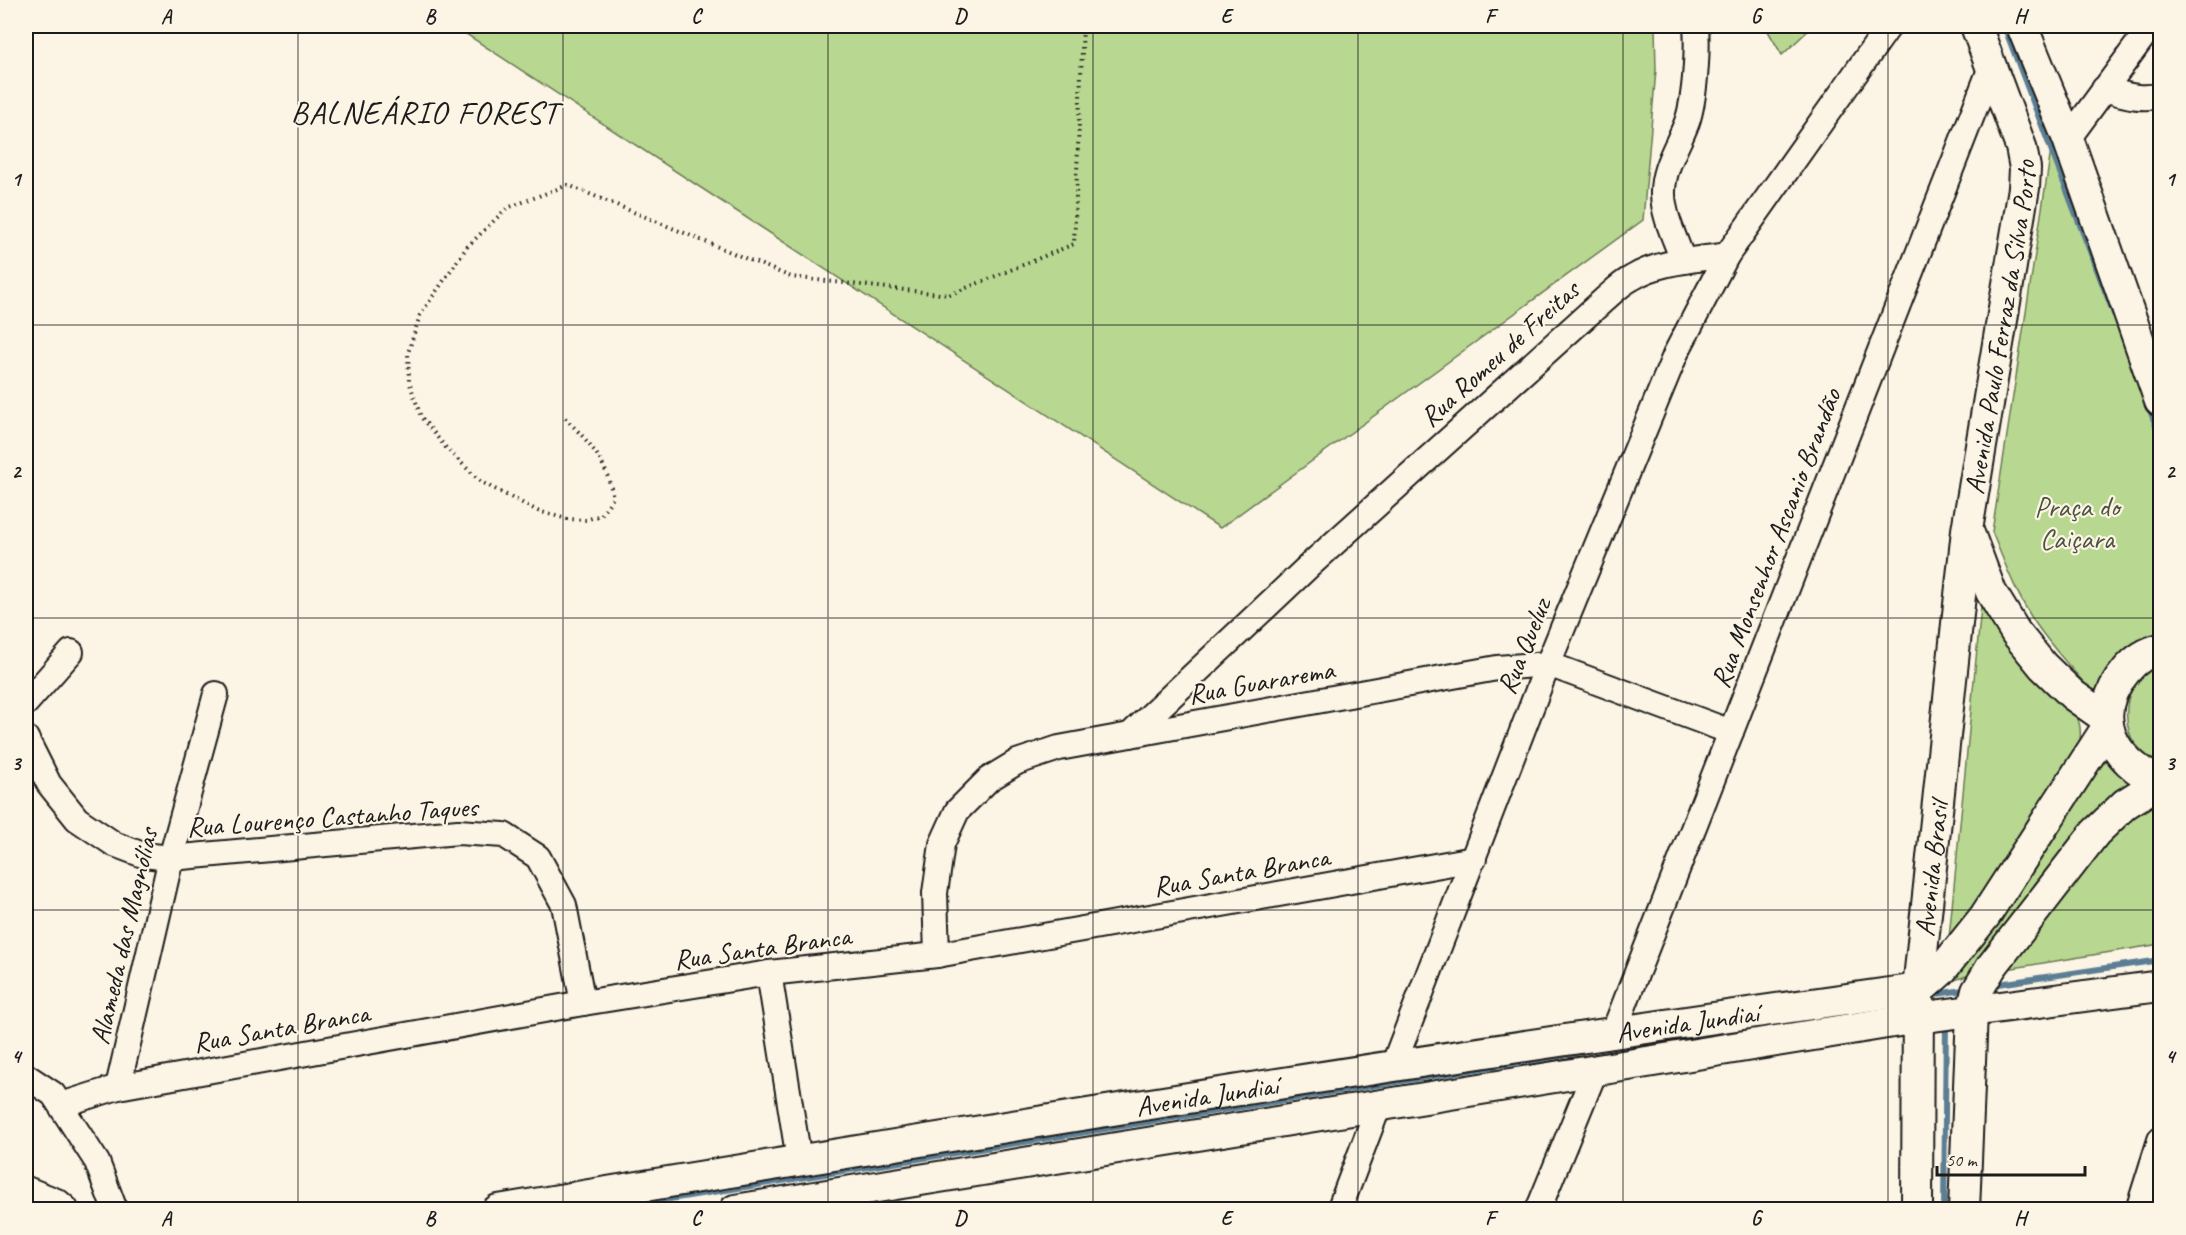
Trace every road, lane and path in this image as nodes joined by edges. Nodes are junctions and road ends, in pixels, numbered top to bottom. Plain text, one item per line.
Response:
1 (1083, 26) edge
2 (1696, 26) edge
3 (1890, 26) edge
4 (1976, 26) edge
5 (2022, 26) edge
6 (2151, 26) edge
7 (1991, 67) junction
8 (2104, 89) junction
9 (2160, 95) edge
10 (2068, 139) junction
11 (1727, 255) junction
12 (1683, 261) junction
13 (2160, 401) edge
14 (565, 418) dead end
15 (1967, 530) junction
16 (2160, 649) edge
17 (71, 652) dead end
18 (1548, 663) junction
19 (216, 694) dead end
20 (26, 703) edge
21 (2108, 722) junction
22 (1731, 732) junction
23 (1130, 735) junction
24 (26, 738) edge
25 (2160, 782) edge
26 (171, 858) junction
27 (1474, 860) junction
28 (937, 955) junction
29 (769, 973) junction
30 (2160, 986) edge
31 (583, 1003) junction
32 (1938, 1006) junction
33 (1614, 1031) junction
34 (1394, 1066) junction
35 (1594, 1071) junction
36 (26, 1076) edge
37 (118, 1088) junction
38 (1379, 1105) junction
39 (61, 1106) junction
40 (2160, 1140) edge
41 (799, 1160) junction
42 (26, 1192) edge
43 (63, 1209) edge
44 (115, 1209) edge
45 (498, 1209) edge
46 (735, 1209) edge
47 (1339, 1209) edge
48 (1538, 1209) edge
49 (1917, 1209) edge
50 (1964, 1209) edge
51 (2138, 1209) edge

1 - 14 path
2 - 12 street
3 - 11 street
4 - 7 main road, Avenida Paulo Ferraz da Silva Porto
5 - 10 main road, Avenida Paulo Ferraz da Silva Porto
6 - 8 street
7 - 15 main road, Avenida Paulo Ferraz da Silva Porto
7 - 22 street, Rua Monsenhor Ascanio Brandão
8 - 9 street
8 - 10 street
10 - 13 main road, Avenida Paulo Ferraz da Silva Porto
11 - 12 street, Rua Romeu de Freitas
11 - 18 street, Rua Queluz
12 - 23 street, Rua Romeu de Freitas
15 - 21 main road
15 - 32 main road, Avenida Brasil
16 - 21 main road
17 - 20 street
18 - 22 street, Rua Guararema
18 - 23 street, Rua Guararema
18 - 27 street, Rua Queluz
19 - 26 street, Alameda das Magnólias
21 - 25 main road
21 - 32 main road
22 - 33 street, Rua Monsenhor Ascanio Brandão
23 - 28 street, Rua Guararema
24 - 26 street, Rua Lourenço Castanho Taques
25 - 32 main road
26 - 31 street, Rua Lourenço Castanho Taques
26 - 37 street, Alameda das Magnólias
27 - 28 street, Rua Santa Branca
27 - 34 street, Rua Queluz
28 - 29 street, Rua Santa Branca
29 - 31 street, Rua Santa Branca
29 - 41 street
30 - 32 main road
31 - 37 street, Rua Santa Branca
32 - 33 main road, Avenida Jundiaí
32 - 35 main road, Avenida Jundiaí
32 - 49 main road, Avenida Brasil
32 - 50 main road, Avenida Brasil
33 - 34 main road, Avenida Jundiaí
34 - 41 main road, Avenida Jundiaí
35 - 38 main road, Avenida Jundiaí
35 - 48 street
36 - 39 street
37 - 39 street, Rua Santa Branca
38 - 46 main road, Avenida Jundiaí
38 - 47 street
39 - 44 street
40 - 51 street
41 - 45 main road, Avenida Jundiaí
42 - 43 main road

